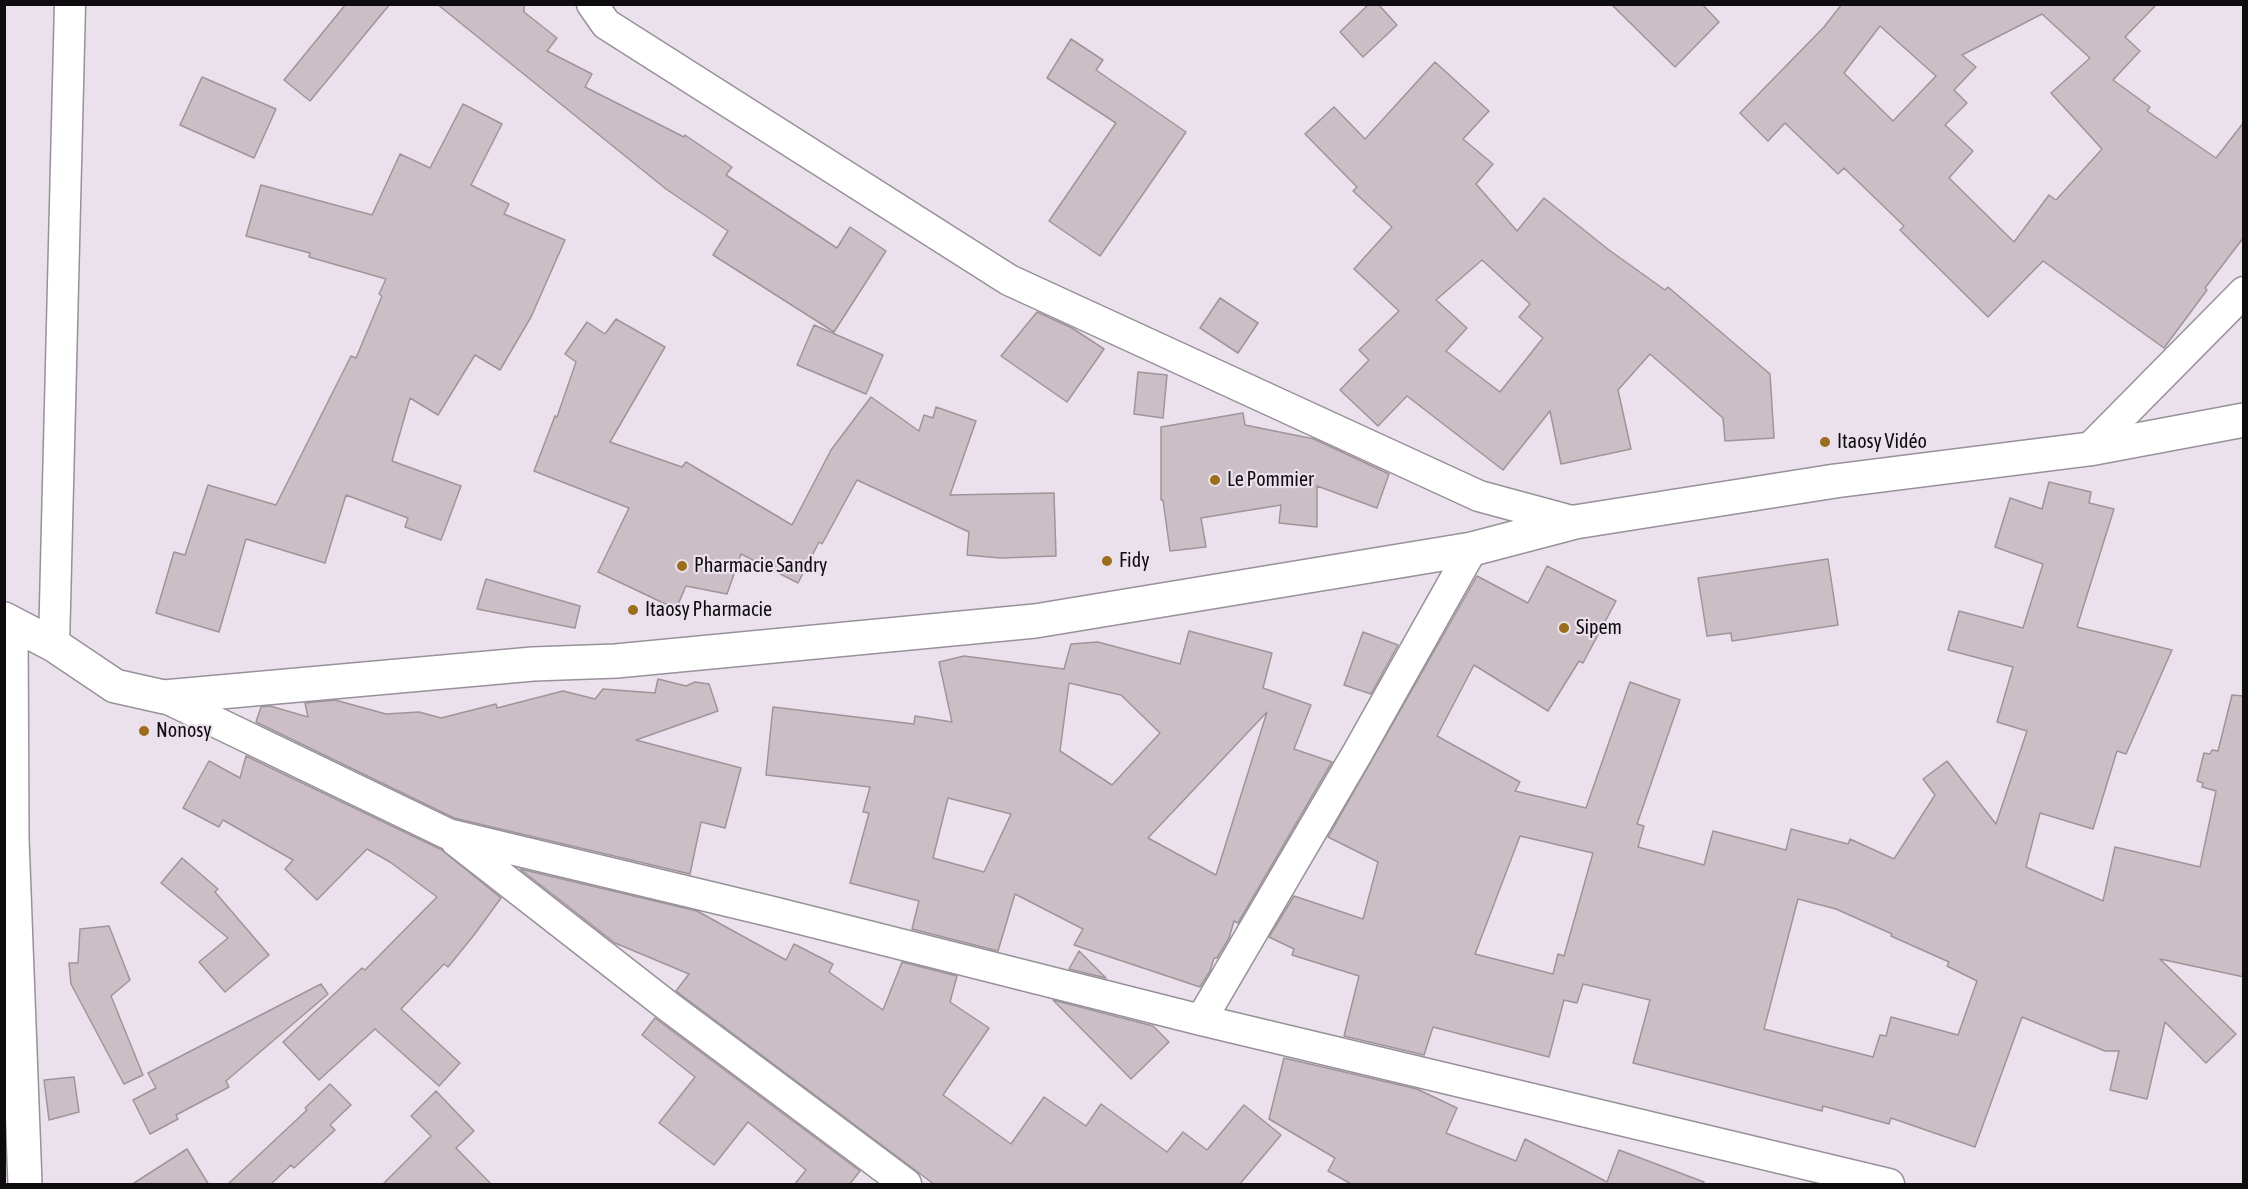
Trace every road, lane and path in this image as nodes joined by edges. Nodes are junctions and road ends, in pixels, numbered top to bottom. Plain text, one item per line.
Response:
1 (70, 4) edge
2 (592, 4) edge
3 (2244, 292) edge
4 (2244, 420) edge
5 (2089, 449) junction
6 (1575, 522) junction
7 (1472, 549) junction
8 (8, 621) edge
9 (54, 645) junction
10 (165, 697) junction
11 (448, 834) junction
12 (1201, 1020) junction
13 (25, 1185) edge
14 (906, 1185) edge
15 (1889, 1185) edge

1 - 9 street
2 - 6 street
3 - 5 street
4 - 5 street
5 - 6 street
6 - 7 street
7 - 10 street
7 - 12 street
8 - 9 street
8 - 13 street
9 - 10 street
10 - 11 street
11 - 12 street
11 - 14 street
12 - 15 street

